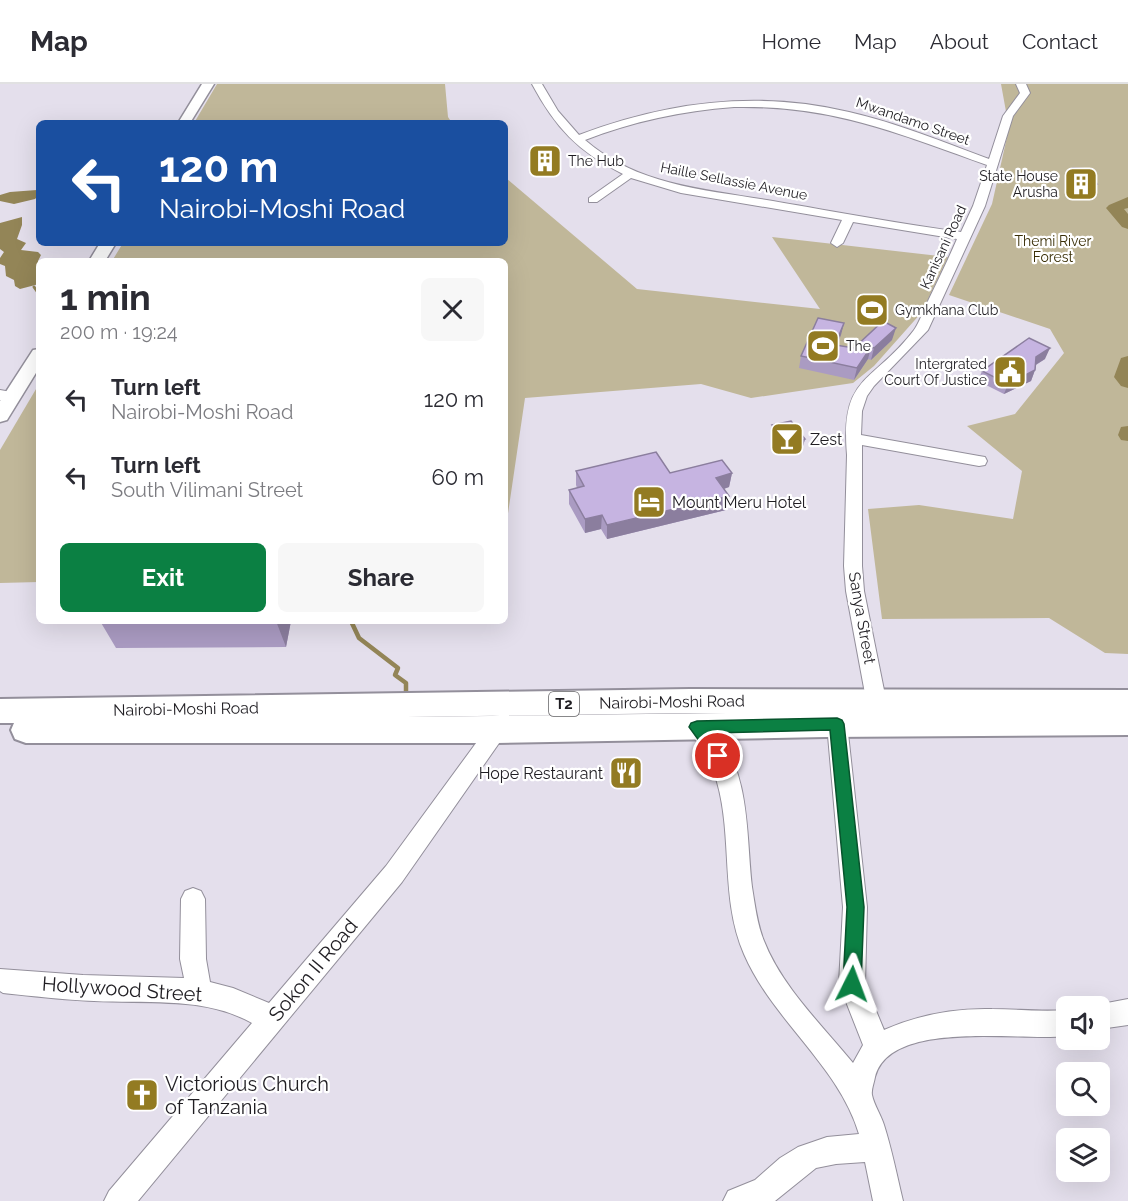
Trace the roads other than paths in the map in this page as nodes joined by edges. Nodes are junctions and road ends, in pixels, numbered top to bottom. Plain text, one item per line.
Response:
1 (208, 84) edge
2 (537, 84) edge
3 (1021, 84) edge
4 (186, 120) edge
5 (576, 140) junction
6 (993, 164) junction
7 (629, 173) junction
8 (593, 200) dead end
9 (848, 219) junction
10 (964, 236) junction
11 (837, 243) dead end
12 (36, 358) edge
13 (6, 396) edge
14 (0, 416) edge
15 (852, 438) junction
16 (979, 460) dead end
17 (855, 476) joint
18 (1128, 702) edge
19 (0, 711) edge
20 (879, 712) junction
21 (1128, 722) edge
22 (837, 724) junction
23 (697, 727) junction
24 (0, 730) edge
25 (497, 730) junction
26 (193, 898) dead end
27 (3, 980) dead end
28 (199, 993) junction
29 (1128, 1012) edge
30 (1110, 1015) edge
31 (271, 1019) junction
32 (1056, 1024) edge
33 (878, 1049) junction
34 (857, 1096) junction
35 (876, 1148) junction
36 (119, 1201) edge
37 (738, 1201) edge
38 (888, 1201) edge

1 - 4 main road
2 - 5 street, Haille Sellassie Avenue
3 - 6 street, Kanisani Road
5 - 6 street, Mwandamo Street
5 - 7 street, Haille Sellassie Avenue
6 - 10 street, Kanisani Road
7 - 8 street
7 - 9 street, Haille Sellassie Avenue
9 - 10 street, Haille Sellassie Avenue
9 - 11 street
10 - 15 street, Kanisani Road
12 - 13 main road
13 - 14 main road
15 - 16 street
15 - 17 street, Kanisani Road
17 - 20 street, Sanya Street
18 - 20 highway, Nairobi-Moshi Road / T2
19 - 20 highway, Nairobi-Moshi Road / T2
20 - 21 highway, Nairobi-Moshi Road / T2
20 - 22 highway, Nairobi-Moshi Road / T2
22 - 23 highway, Nairobi-Moshi Road / T2
22 - 33 street
23 - 25 highway, Nairobi-Moshi Road / T2
23 - 34 street
24 - 25 highway, Nairobi-Moshi Road / T2
25 - 31 street, Sokon II Road
26 - 28 street
27 - 28 street, Hollywood Street
28 - 31 street, Hollywood Street
29 - 30 street
31 - 36 street, Sokon II Road
32 - 33 street
33 - 34 street
34 - 35 street
35 - 37 street
35 - 38 street

